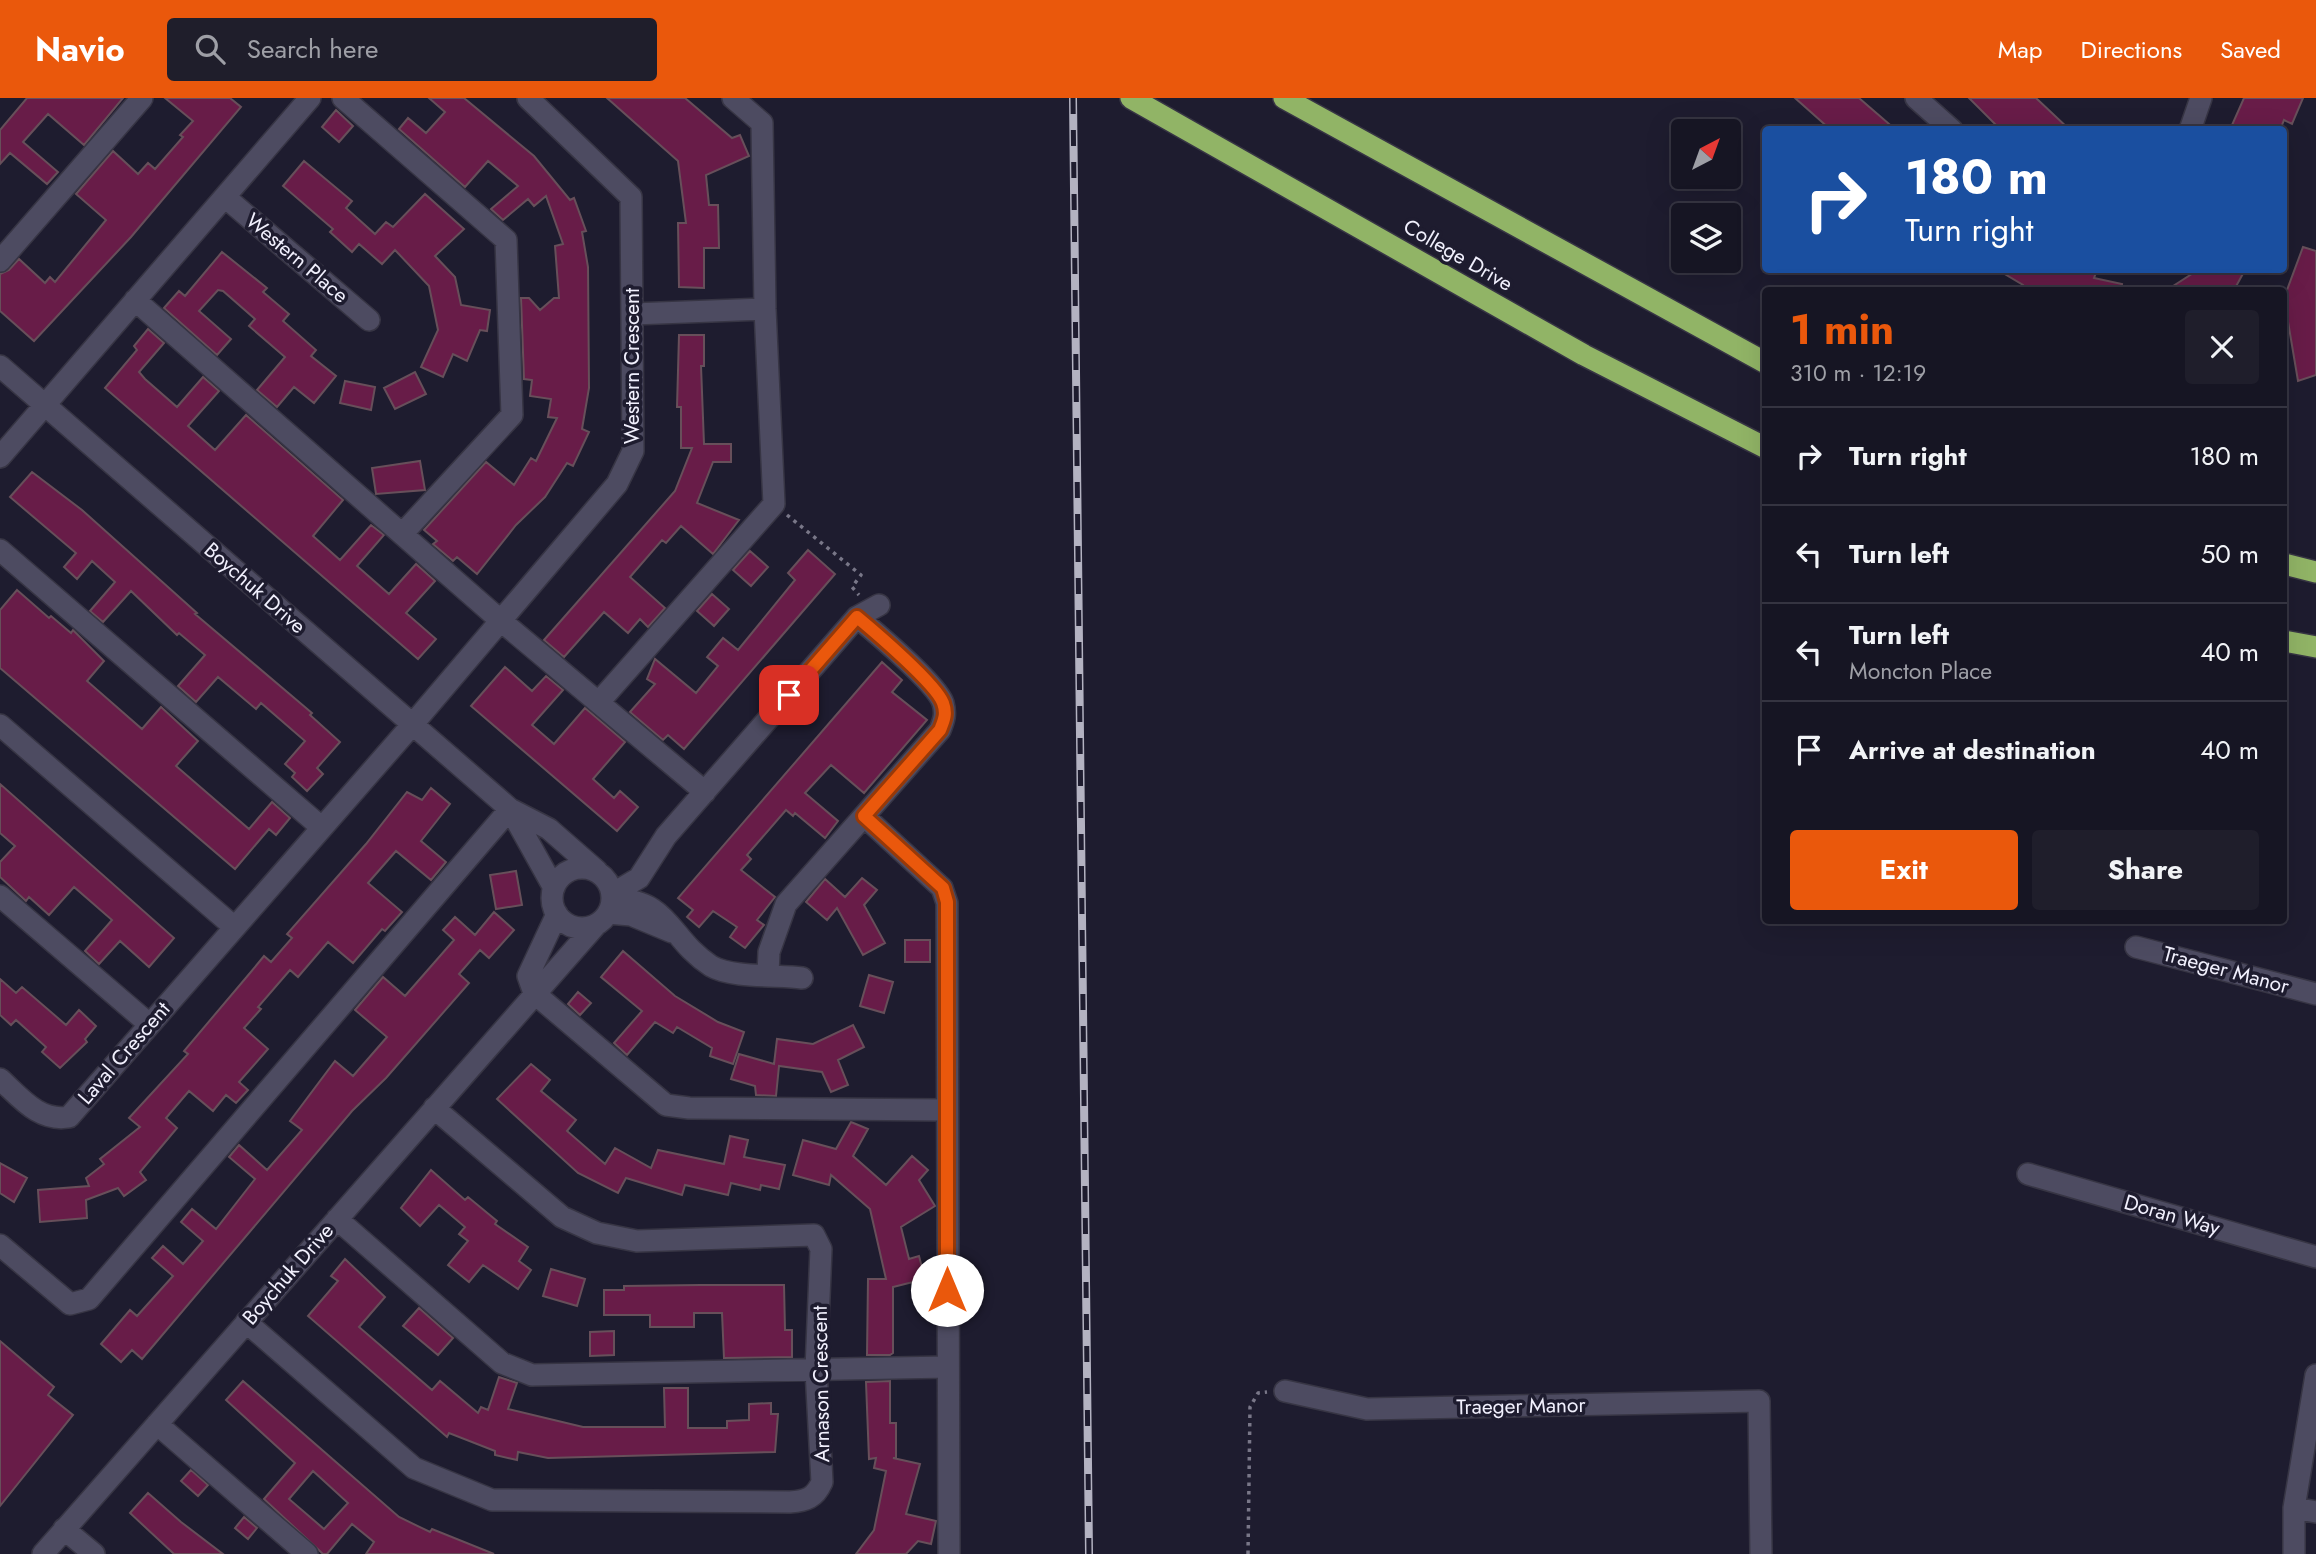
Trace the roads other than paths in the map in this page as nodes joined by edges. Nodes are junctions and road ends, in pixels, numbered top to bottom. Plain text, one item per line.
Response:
1 (142, 98) edge
2 (310, 98) edge
3 (343, 98) edge
4 (528, 98) edge
5 (733, 98) edge
6 (1284, 98) edge
7 (1916, 98) edge
8 (2202, 98) edge
9 (1137, 102) edge
10 (1948, 126) edge
11 (2192, 126) edge
12 (225, 197) junction
13 (0, 261) edge
14 (135, 300) junction
15 (765, 309) junction
16 (633, 314) junction
17 (369, 320) dead end
18 (1762, 361) edge
19 (0, 366) edge
20 (45, 405) junction
21 (1762, 446) edge
22 (0, 457) edge
23 (404, 532) junction
24 (0, 550) edge
25 (2287, 565) edge
26 (2316, 572) edge
27 (879, 605) dead end
28 (857, 617) junction
29 (500, 620) junction
30 (2287, 642) edge
31 (2316, 647) edge
32 (600, 702) junction
33 (0, 725) edge
34 (412, 725) junction
35 (705, 792) junction
36 (510, 809) junction
37 (864, 816) junction
38 (321, 827) junction
39 (554, 888) junction
40 (0, 896) edge
41 (605, 897) junction
42 (557, 914) junction
43 (233, 926) junction
44 (2136, 947) dead end
45 (768, 974) junction
46 (802, 978) dead end
47 (534, 993) junction
48 (2316, 994) edge
49 (149, 1024) junction
50 (0, 1079) edge
51 (434, 1108) junction
52 (947, 1110) junction
53 (2028, 1174) dead end
54 (337, 1219) junction
55 (0, 1245) edge
56 (2316, 1257) edge
57 (246, 1322) junction
58 (948, 1367) junction
59 (817, 1370) junction
60 (2316, 1375) edge
61 (1285, 1391) dead end
62 (157, 1424) junction
63 (2294, 1508) junction
64 (2316, 1512) edge
65 (64, 1529) junction
66 (43, 1554) edge
67 (94, 1554) edge
68 (307, 1554) edge
69 (949, 1554) edge
70 (1761, 1554) edge
71 (2294, 1554) edge

1 - 13 street
2 - 12 street
3 - 23 street
4 - 16 street, Western Crescent
5 - 15 street
6 - 18 highway
7 - 10 street
8 - 11 street
9 - 21 highway, College Drive
12 - 14 street
12 - 17 street, Western Place
14 - 20 street
14 - 23 street
15 - 16 street
15 - 32 street
16 - 29 street, Western Crescent
19 - 20 street, Boychuk Drive
20 - 22 street
20 - 34 street, Boychuk Drive
23 - 29 street
24 - 38 street
25 - 26 highway
27 - 28 street
28 - 35 street
28 - 37 street
29 - 32 street
29 - 34 street, Western Crescent
30 - 31 highway
32 - 35 street
33 - 43 street
34 - 36 street, Boychuk Drive
34 - 38 street, Laval Crescent
35 - 41 street
36 - 39 street, Boychuk Drive
36 - 41 street, Boychuk Drive
36 - 55 street
37 - 45 street
37 - 52 street
38 - 43 street, Laval Crescent
39 - 41 street
39 - 42 street
40 - 49 street
41 - 42 street
41 - 45 street
41 - 47 street, Boychuk Drive
42 - 47 street
43 - 49 street, Laval Crescent
44 - 48 street, Traeger Manor
45 - 46 street
47 - 51 street, Boychuk Drive
47 - 52 street
49 - 50 street, Laval Crescent
51 - 54 street, Boychuk Drive
51 - 59 street, Arnason Crescent
52 - 58 street
53 - 56 street, Doran Way
54 - 57 street, Boychuk Drive
54 - 59 street
57 - 59 street, Arnason Crescent
57 - 62 street, Boychuk Drive
58 - 59 street
58 - 69 street
60 - 63 street
61 - 70 street, Traeger Manor
62 - 65 street, Boychuk Drive
62 - 68 street
63 - 64 street
63 - 71 street
65 - 66 street, Boychuk Drive
65 - 67 street

